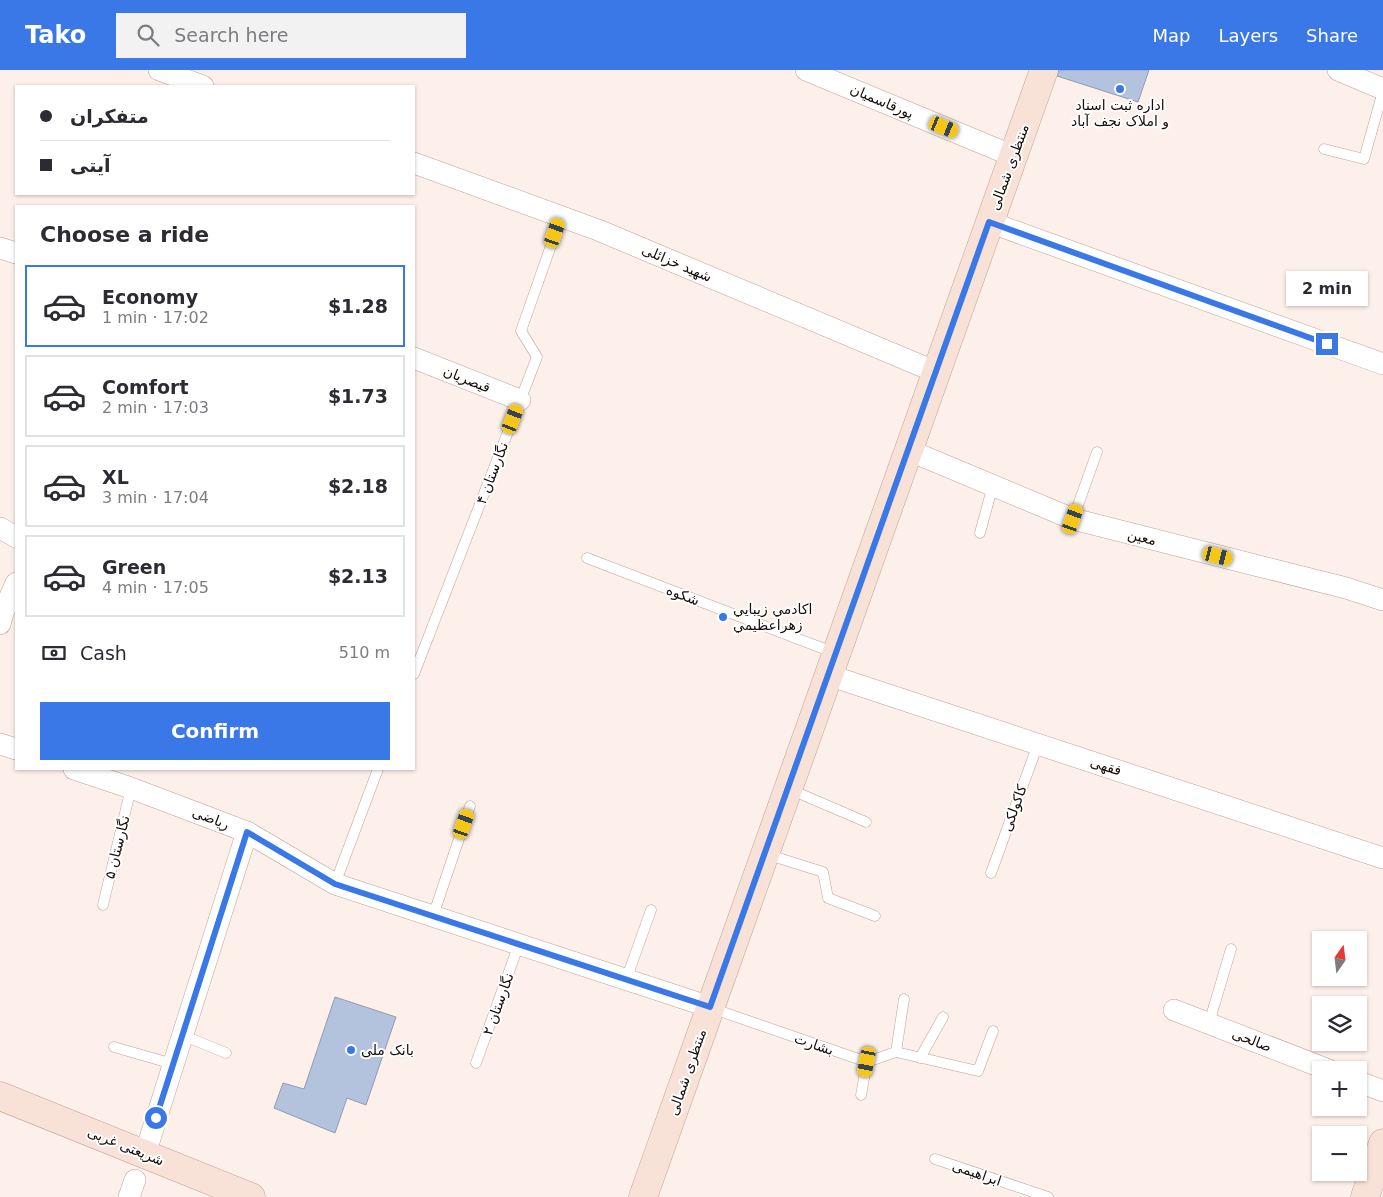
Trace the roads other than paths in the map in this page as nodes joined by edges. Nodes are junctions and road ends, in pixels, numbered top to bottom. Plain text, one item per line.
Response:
1 (159, 70) edge
2 (806, 70) edge
3 (1044, 70) edge
4 (1338, 70) edge
5 (201, 85) edge
6 (1383, 90) edge
7 (1324, 149) dead end
8 (1013, 156) junction
9 (415, 163) edge
10 (561, 217) junction
11 (989, 222) junction
12 (0, 248) edge
13 (15, 254) edge
14 (415, 358) edge
15 (1383, 364) edge
16 (936, 372) junction
17 (520, 400) junction
18 (908, 450) junction
19 (1097, 452) dead end
20 (993, 486) junction
21 (1073, 519) junction
22 (0, 528) edge
23 (980, 533) dead end
24 (15, 536) edge
25 (587, 558) dead end
26 (15, 585) edge
27 (1383, 600) edge
28 (0, 624) edge
29 (832, 664) junction
30 (415, 671) edge
31 (0, 744) edge
32 (1038, 744) junction
33 (15, 749) edge
34 (77, 770) edge
35 (378, 770) edge
36 (131, 788) junction
37 (788, 789) junction
38 (470, 806) dead end
39 (866, 822) dead end
40 (247, 832) junction
41 (764, 854) junction
42 (1383, 858) edge
43 (991, 872) dead end
44 (335, 884) junction
45 (103, 905) dead end
46 (651, 910) dead end
47 (434, 916) junction
48 (875, 916) dead end
49 (519, 944) junction
50 (1231, 949) dead end
51 (626, 980) junction
52 (904, 999) dead end
53 (710, 1007) junction
54 (1174, 1010) dead end
55 (943, 1016) dead end
56 (1209, 1023) junction
57 (993, 1031) dead end
58 (182, 1035) junction
59 (114, 1047) dead end
60 (896, 1052) junction
61 (226, 1053) dead end
62 (920, 1058) junction
63 (867, 1062) junction
64 (476, 1063) dead end
65 (1312, 1063) edge
66 (173, 1064) junction
67 (1367, 1085) edge
68 (1383, 1091) edge
69 (860, 1095) dead end
70 (0, 1096) edge
71 (1383, 1143) edge
72 (145, 1154) junction
73 (935, 1159) dead end
74 (251, 1197) edge
75 (643, 1197) edge
76 (1048, 1197) edge
77 (1365, 1197) edge

1 - 5 street
2 - 8 street, پورقاسمیان
3 - 8 main road, منتظری شمالی
4 - 6 street
6 - 7 lane
8 - 11 main road, منتظری شمالی
9 - 10 street, شهید خزائلی
10 - 16 street, شهید خزائلی
10 - 17 lane, نگارستان ۴
11 - 15 street
11 - 16 main road, منتظری شمالی
12 - 13 street
14 - 17 street, قیصریان
16 - 18 main road, منتظری شمالی
17 - 30 lane, نگارستان ۴
18 - 20 street, معین
18 - 29 main road, منتظری شمالی
19 - 21 lane
20 - 21 street, معین
20 - 23 lane
21 - 27 street, معین
22 - 24 street
25 - 29 lane, شکوه
26 - 28 street
29 - 32 street, فقهی
29 - 37 main road, منتظری شمالی
31 - 33 street
32 - 42 street, فقهی
32 - 43 lane, کاکولکی
34 - 36 street, ریاضی
35 - 44 lane
36 - 40 street, ریاضی
36 - 45 lane, نگارستان ۵
37 - 39 lane
37 - 41 main road, منتظری شمالی
38 - 47 lane
40 - 44 street, ریاضی
40 - 58 street
41 - 48 lane
41 - 53 main road, منتظری شمالی
44 - 47 street, ریاضی
46 - 51 lane
47 - 49 street, ریاضی
49 - 51 street, ریاضی
49 - 64 lane, نگارستان ۲
50 - 56 lane
51 - 53 street, ریاضی
52 - 60 lane
53 - 63 lane, بشارت
53 - 75 main road, منتظری شمالی
54 - 56 street, صالحی
55 - 62 lane
56 - 65 street, صالحی
57 - 62 lane
58 - 61 lane
58 - 66 street
59 - 66 lane
60 - 62 lane
60 - 63 lane
63 - 69 lane
66 - 72 street
67 - 68 street
70 - 72 main road, شریعتی غربی
71 - 77 main road
72 - 74 main road, شریعتی غربی
73 - 76 lane, ابراهیمی

